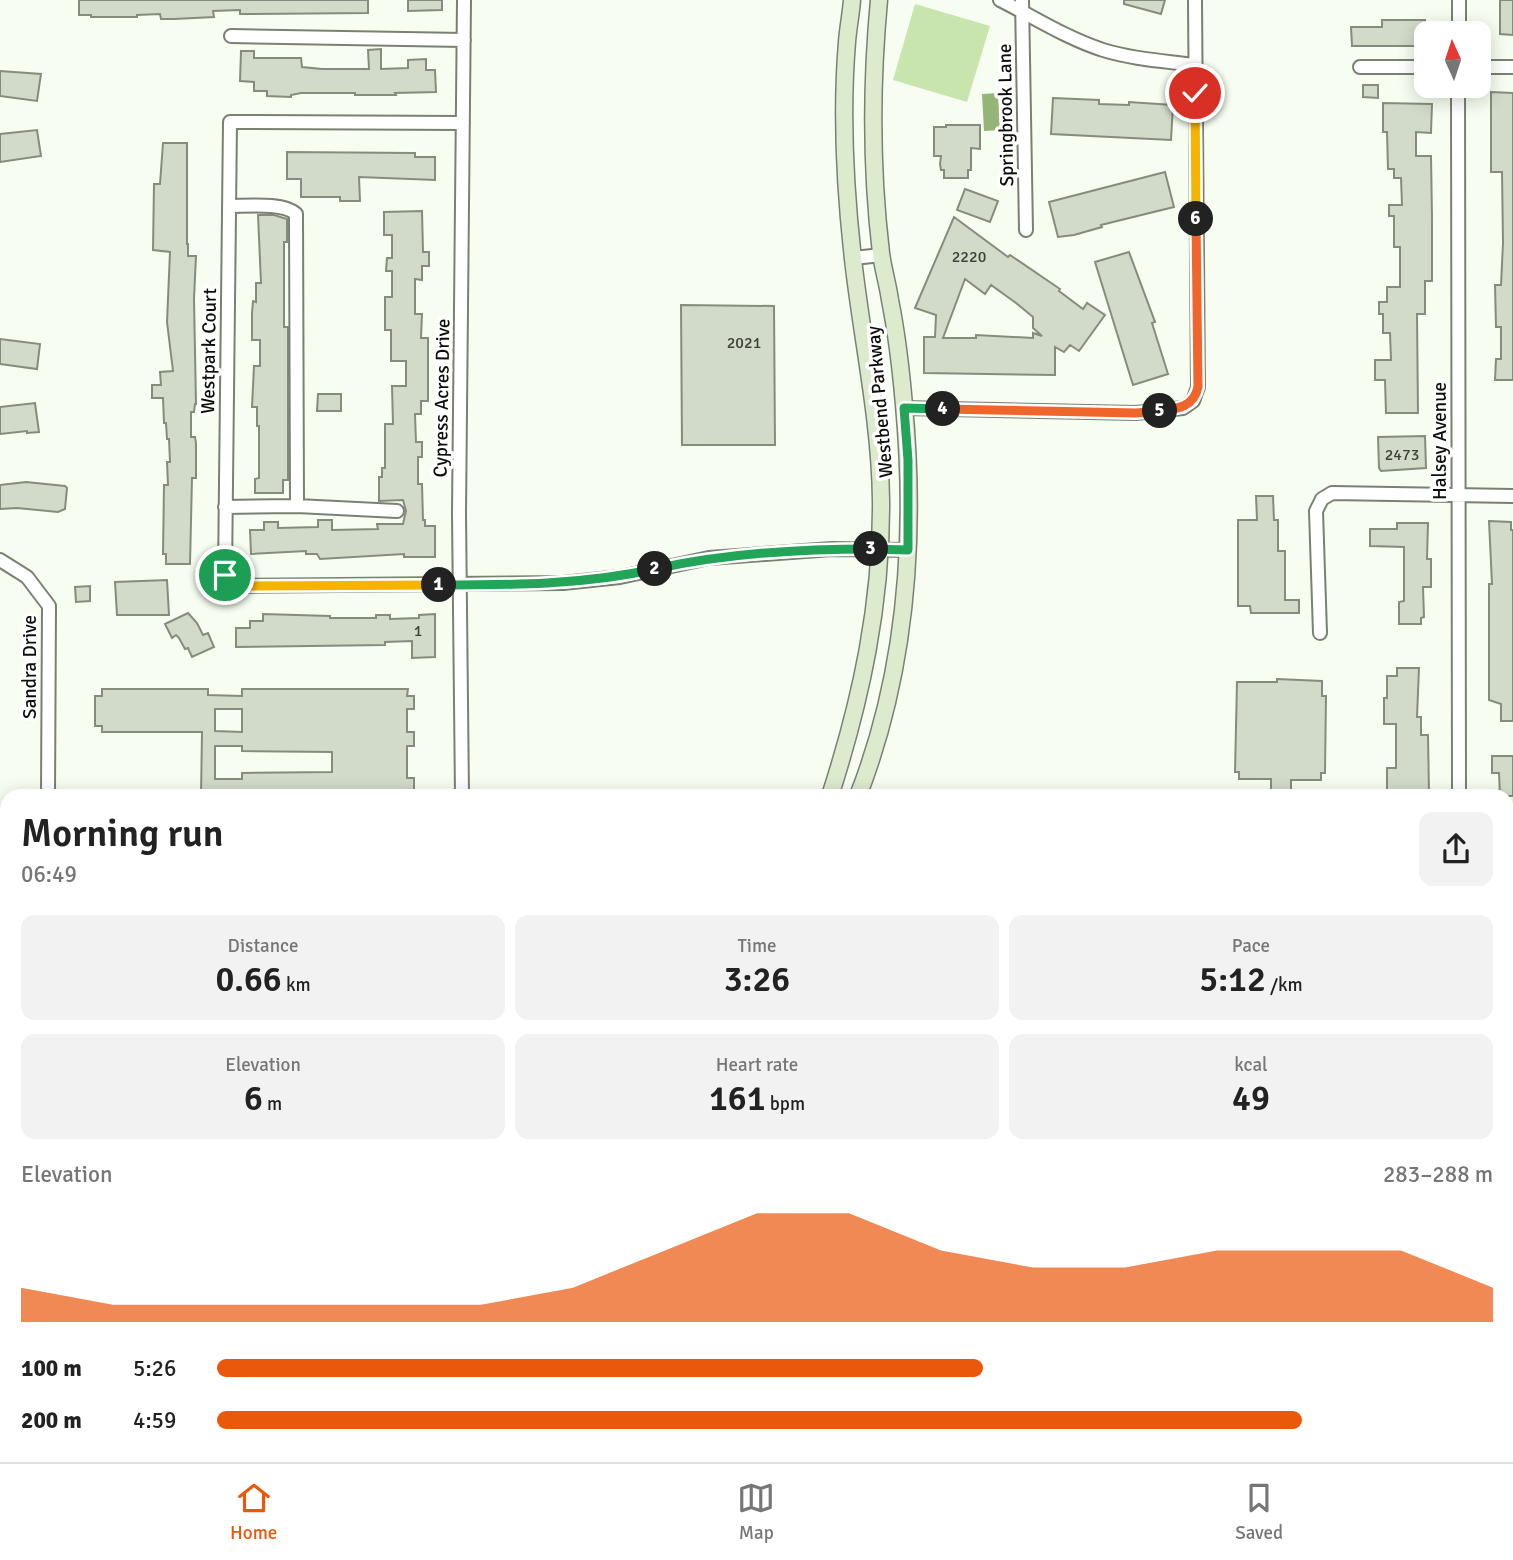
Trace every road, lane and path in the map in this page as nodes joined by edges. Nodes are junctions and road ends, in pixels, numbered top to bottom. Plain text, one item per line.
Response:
1 (464, 0) edge
2 (852, 0) edge
3 (879, 0) edge
4 (1000, 0) edge
5 (1195, 0) edge
6 (1459, 0) edge
7 (1022, 6) edge
8 (1458, 21) edge
9 (231, 36) dead end
10 (464, 40) junction
11 (1194, 65) junction
12 (1360, 67) dead end
13 (1414, 67) edge
14 (1491, 67) edge
15 (1513, 67) edge
16 (1458, 98) edge
17 (463, 123) junction
18 (229, 206) junction
19 (1026, 230) dead end
20 (882, 256) junction
21 (853, 258) junction
22 (904, 408) junction
23 (1458, 495) junction
24 (1513, 496) edge
25 (297, 506) junction
26 (225, 507) junction
27 (397, 511) dead end
28 (880, 549) junction
29 (908, 550) junction
30 (0, 560) edge
31 (461, 585) junction
32 (1320, 633) dead end
33 (48, 789) edge
34 (462, 789) edge
35 (832, 789) edge
36 (860, 789) edge
37 (1459, 789) edge

1 - 10 street, Cypress Acres Drive
2 - 21 street, Westbend Parkway
3 - 20 street, Westbend Parkway
4 - 7 street
5 - 11 street
6 - 8 street
7 - 11 street
7 - 19 street, Springbrook Lane
9 - 10 street
10 - 17 street, Cypress Acres Drive
11 - 22 street
12 - 13 street
14 - 15 street
16 - 23 street, Halsey Avenue
17 - 18 street, Westpark Court
17 - 31 street, Cypress Acres Drive
18 - 25 street
18 - 26 street, Westpark Court
20 - 21 street
20 - 22 street, Westbend Parkway
21 - 28 street, Westbend Parkway
22 - 29 street, Westbend Parkway
23 - 24 street
23 - 32 street
23 - 37 street, Halsey Avenue
25 - 26 street
25 - 27 street
26 - 31 street, Westpark Court
28 - 29 street
28 - 31 street
28 - 35 street, Westbend Parkway
29 - 36 street, Westbend Parkway
30 - 33 street, Sandra Drive
31 - 34 street, Cypress Acres Drive

